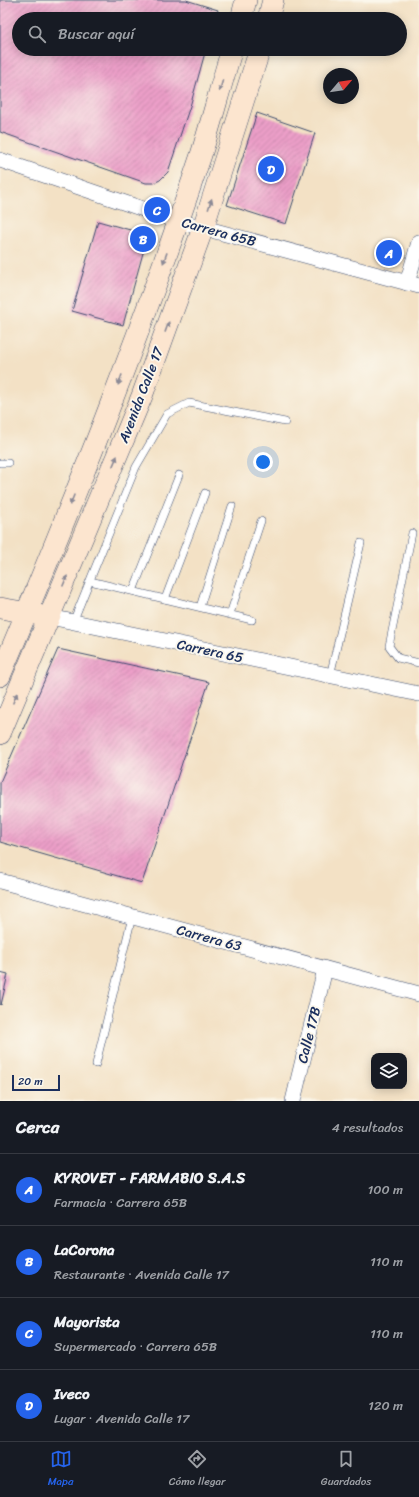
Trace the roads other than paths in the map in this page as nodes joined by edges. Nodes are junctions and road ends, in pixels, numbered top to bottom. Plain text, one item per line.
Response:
1 (246, 0) edge
2 (273, 0) edge
3 (243, 12) edge
4 (270, 12) edge
5 (230, 56) edge
6 (258, 56) edge
7 (0, 160) edge
8 (178, 221) junction
9 (203, 228) junction
10 (419, 242) edge
11 (413, 285) edge
12 (285, 422) dead end
13 (0, 463) edge
14 (8, 463) dead end
15 (179, 475) dead end
16 (205, 493) dead end
17 (232, 506) dead end
18 (261, 521) dead end
19 (412, 534) dead end
20 (361, 542) dead end
21 (90, 581) junction
22 (133, 591) junction
23 (165, 599) junction
24 (200, 607) junction
25 (0, 608) edge
26 (26, 613) junction
27 (230, 614) junction
28 (50, 617) junction
29 (252, 620) dead end
30 (73, 622) junction
31 (419, 663) edge
32 (0, 676) edge
33 (330, 676) junction
34 (419, 694) edge
35 (0, 734) edge
36 (0, 881) edge
37 (132, 917) junction
38 (325, 969) junction
39 (419, 994) edge
40 (96, 1064) dead end
41 (293, 1101) edge

1 - 3 street
2 - 4 street
5 -> 8 street, Avenida Calle 17
9 -> 6 street, Avenida Calle 17
7 - 8 street, Carrera 65B
8 - 9 street, Carrera 65B
8 -> 26 street, Avenida Calle 17
9 - 11 street, Carrera 65B
28 -> 9 street, Avenida Calle 17
10 - 11 street
12 - 21 lane
13 - 14 lane
15 - 22 lane
16 - 23 lane
17 - 24 lane
18 - 27 lane
19 - 31 lane
20 - 33 lane
21 - 22 lane
21 - 30 lane
22 - 23 lane
23 - 24 lane
24 - 27 lane
25 - 26 street, Carrera 65
26 - 28 street, Carrera 65
26 - 32 street, Avenida Calle 17
27 - 29 lane
28 - 30 street, Carrera 65
35 -> 28 street, Avenida Calle 17
30 - 33 street, Carrera 65
33 - 34 street, Carrera 65
36 - 37 street, Carrera 63
37 - 38 street, Carrera 63
37 - 40 lane
38 - 39 street, Carrera 63
38 - 41 street, Calle 17B

